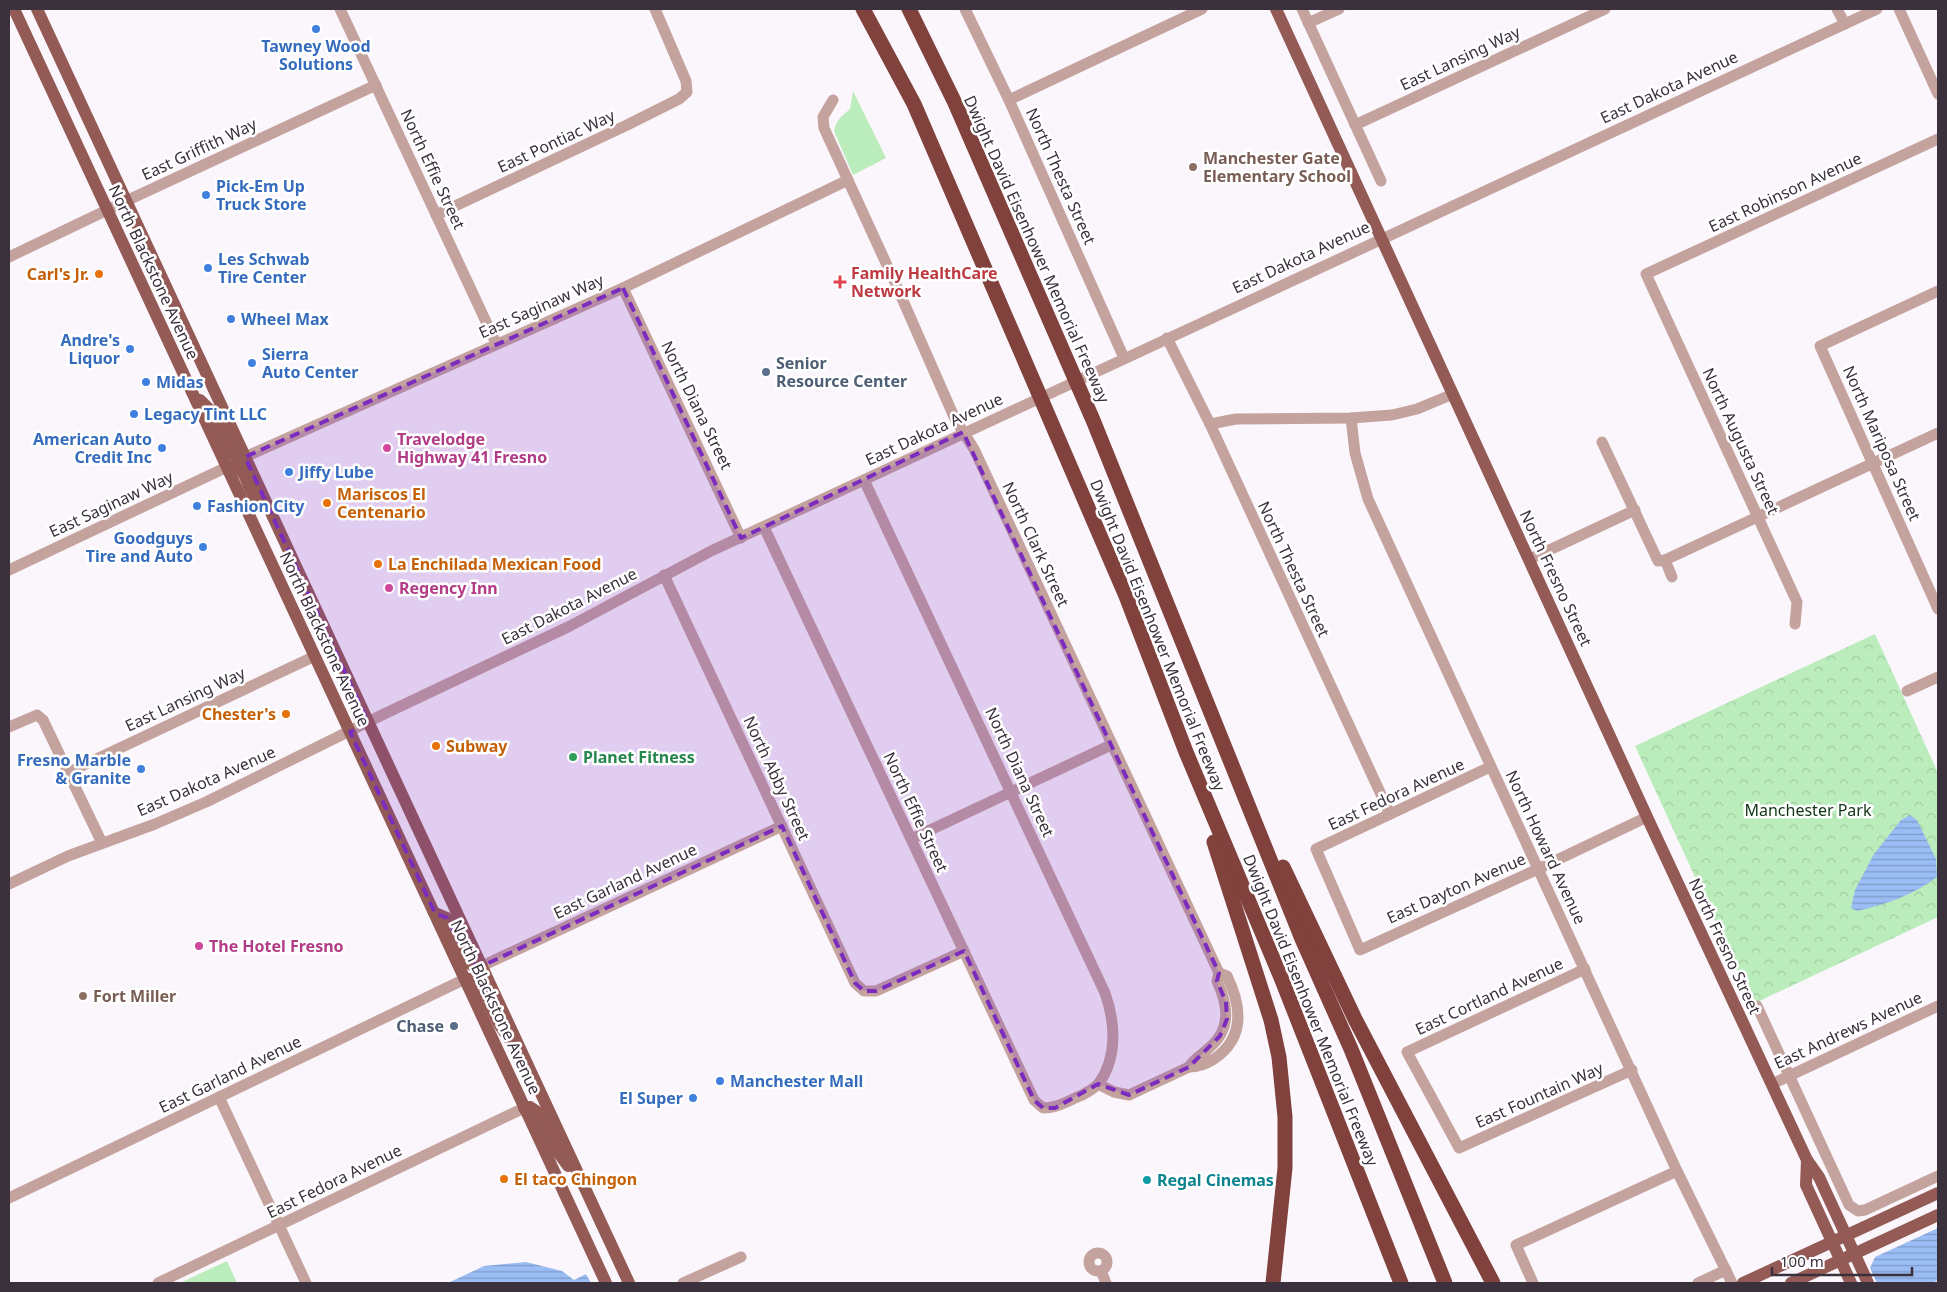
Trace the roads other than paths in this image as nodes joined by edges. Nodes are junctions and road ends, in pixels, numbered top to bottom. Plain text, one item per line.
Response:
1 (14, 9) edge
2 (37, 9) edge
3 (340, 9) edge
4 (655, 9) edge
5 (863, 9) edge
6 (908, 9) edge
7 (965, 9) edge
8 (1202, 9) edge
9 (1276, 9) edge
10 (1302, 9) edge
11 (1339, 9) edge
12 (1605, 9) edge
13 (1838, 9) edge
14 (1877, 9) edge
15 (1899, 9) edge
16 (1308, 23) junction
17 (1844, 24) junction
18 (376, 85) junction
19 (1938, 94) edge
20 (833, 100) dead end
21 (1009, 100) junction
22 (1355, 125) junction
23 (1938, 139) edge
24 (848, 180) junction
25 (1381, 181) dead end
26 (126, 201) junction
27 (108, 210) junction
28 (436, 215) junction
29 (1382, 237) junction
30 (9, 258) edge
31 (1646, 274) joint
32 (622, 288) junction
33 (1938, 291) edge
34 (1167, 338) junction
35 (496, 343) junction
36 (1124, 358) junction
37 (1453, 394) junction
38 (194, 395) junction
39 (1351, 418) junction
40 (1210, 424) junction
41 (963, 432) junction
42 (1938, 432) edge
43 (1602, 442) dead end
44 (245, 456) junction
45 (1873, 463) junction
46 (227, 467) junction
47 (864, 480) junction
48 (268, 506) junction
49 (1635, 510) junction
50 (1758, 516) junction
51 (764, 527) junction
52 (741, 538) junction
53 (1530, 559) junction
54 (1665, 560) junction
55 (9, 570) edge
56 (664, 575) junction
57 (1672, 578) dead end
58 (1938, 609) edge
59 (1795, 624) dead end
60 (315, 656) junction
61 (1938, 677) edge
62 (1907, 691) dead end
63 (368, 722) junction
64 (9, 727) edge
65 (350, 732) junction
66 (1223, 742) junction
67 (1111, 744) junction
68 (1186, 752) junction
69 (1490, 767) junction
70 (70, 772) junction
71 (1011, 792) junction
72 (1390, 814) junction
73 (1647, 817) junction
74 (782, 826) junction
75 (911, 840) junction
76 (102, 843) junction
77 (1538, 869) junction
78 (9, 884) edge
79 (435, 913) junction
80 (1360, 950) joint
81 (964, 951) junction
82 (482, 966) junction
83 (1585, 969) junction
84 (465, 979) junction
85 (1757, 1006) dead end
86 (1938, 1006) edge
87 (527, 1064) junction
88 (1632, 1070) junction
89 (1790, 1075) junction
90 (1098, 1084) junction
91 (1772, 1084) junction
92 (219, 1097) junction
93 (524, 1108) junction
94 (1459, 1148) joint
95 (1807, 1160) junction
96 (1678, 1172) junction
97 (1938, 1176) edge
98 (587, 1193) junction
99 (1938, 1193) edge
100 (9, 1198) edge
101 (1938, 1215) edge
102 (279, 1225) junction
103 (1846, 1235) junction
104 (1832, 1241) junction
105 (1854, 1254) junction
106 (741, 1257) dead end
107 (1841, 1260) junction
108 (1726, 1270) junction
109 (1101, 1271) dead end
110 (1850, 1281) edge
111 (158, 1283) edge
112 (306, 1283) edge
113 (606, 1283) edge
114 (629, 1283) edge
115 (683, 1283) edge
116 (1106, 1283) edge
117 (1273, 1283) edge
118 (1401, 1283) edge
119 (1445, 1283) edge
120 (1493, 1283) edge
121 (1533, 1283) edge
122 (1698, 1283) edge
123 (1732, 1283) edge
124 (1743, 1283) edge
125 (1791, 1283) edge
126 (1868, 1283) edge

1 - 27 main road, North Blackstone Avenue
2 - 26 main road, North Blackstone Avenue
3 - 18 street, North Effie Street
4 - 28 street, East Pontiac Way
5 - 68 highway, Dwight David Eisenhower Memorial Freeway
6 - 66 highway, Dwight David Eisenhower Memorial Freeway
7 - 21 street, North Thesta Street
8 - 21 street
9 - 29 main road, North Fresno Street
10 - 16 street
11 - 16 street
12 - 22 street, East Lansing Way
13 - 17 street
14 - 17 street, East Dakota Avenue
15 - 19 street
16 - 22 street
17 - 29 street, East Dakota Avenue
18 - 26 street, East Griffith Way
18 - 28 street, North Effie Street
20 - 24 street, North Clark Street
21 - 36 street, North Thesta Street
22 - 25 street
23 - 31 street, East Robinson Avenue
24 - 32 street, East Saginaw Way
24 - 41 street, North Clark Street
26 - 27 street, East Griffith Way
26 - 44 main road, North Blackstone Avenue
27 - 30 street, East Griffith Way
27 - 38 main road, North Blackstone Avenue
28 - 35 street, North Effie Street
29 - 34 street, East Dakota Avenue
29 - 37 main road, North Fresno Street
31 - 50 street, North Augusta Street
32 - 35 street, East Saginaw Way
32 - 52 street, North Diana Street
33 - 45 street, North Mariposa Street
34 - 36 street, East Dakota Avenue
34 - 40 street, North Thesta Street
35 - 44 street, East Saginaw Way
36 - 41 street, East Dakota Avenue
37 - 39 street
37 - 53 main road, North Fresno Street
38 - 44 main road
38 - 46 main road, North Blackstone Avenue
39 - 40 street
39 - 69 street, North Howard Avenue
40 - 72 street, North Thesta Street
41 - 47 street, East Dakota Avenue
41 - 67 street, North Clark Street
42 - 45 street
43 - 49 street
44 - 48 main road, North Blackstone Avenue
45 - 50 street
45 - 58 street, North Mariposa Street
46 - 48 main road
46 - 55 street, East Saginaw Way
46 - 60 main road, North Blackstone Avenue
47 - 51 street, East Dakota Avenue
47 - 71 street, North Diana Street
48 - 63 main road, North Blackstone Avenue
49 - 53 street
49 - 54 street
50 - 54 street
50 - 59 street, North Augusta Street
51 - 52 street, East Dakota Avenue
51 - 75 street, North Effie Street
52 - 56 street, East Dakota Avenue
53 - 73 main road, North Fresno Street
54 - 57 street
56 - 63 street, East Dakota Avenue
56 - 74 street, North Abby Street
60 - 65 main road, North Blackstone Avenue
60 - 70 street, East Lansing Way
61 - 62 street
63 - 65 street, East Dakota Avenue
63 - 82 main road, North Blackstone Avenue
64 - 70 street
65 - 76 street, East Dakota Avenue
65 - 79 main road, North Blackstone Avenue
66 - 119 highway, Dwight David Eisenhower Memorial Freeway
66 - 120 highway
67 - 71 street
67 - 90 street, North Clark Street
68 - 117 highway
68 - 118 highway, Dwight David Eisenhower Memorial Freeway
69 - 72 street, East Fedora Avenue
69 - 77 street, North Howard Avenue
70 - 76 street
71 - 75 street
71 - 90 street, North Diana Street
72 - 80 street, East Fedora Avenue
73 - 77 street, East Dayton Avenue
73 - 91 main road, North Fresno Street
74 - 81 street, North Abby Street
74 - 82 street, East Garland Avenue
75 - 81 street, North Effie Street
76 - 78 street, East Dakota Avenue
77 - 80 street, East Dayton Avenue
77 - 83 street, North Howard Avenue
79 - 82 main road
79 - 84 main road, North Blackstone Avenue
81 - 90 street, North Effie Street
82 - 87 main road, North Blackstone Avenue
83 - 88 street, North Howard Avenue
83 - 94 street, East Cortland Avenue
84 - 87 main road
84 - 92 street, East Garland Avenue
84 - 93 main road, North Blackstone Avenue
85 - 89 street
86 - 89 street, East Andrews Avenue
87 - 98 main road, North Blackstone Avenue
88 - 94 street, East Fountain Way
88 - 96 street, North Howard Avenue
89 - 91 street, East Andrews Avenue
89 - 97 street
91 - 95 main road, North Fresno Street
92 - 100 street, East Garland Avenue
92 - 102 street
93 - 98 main road
93 - 102 street, East Fedora Avenue
93 - 113 main road, North Blackstone Avenue
95 - 103 main road, North Fresno Street
95 - 104 main road, North Fresno Street
96 - 108 street, North Howard Avenue
96 - 121 street
98 - 114 main road, North Blackstone Avenue
99 - 103 main road
101 - 105 main road
102 - 111 street, East Fedora Avenue
102 - 112 street
103 - 104 main road
103 - 105 main road, North Fresno Street
104 - 107 main road, North Fresno Street
104 - 124 main road
105 - 107 main road
105 - 126 main road, North Fresno Street
106 - 115 street
107 - 110 main road, North Fresno Street
107 - 125 main road
108 - 122 street
108 - 123 street, North Howard Avenue
109 - 116 street

